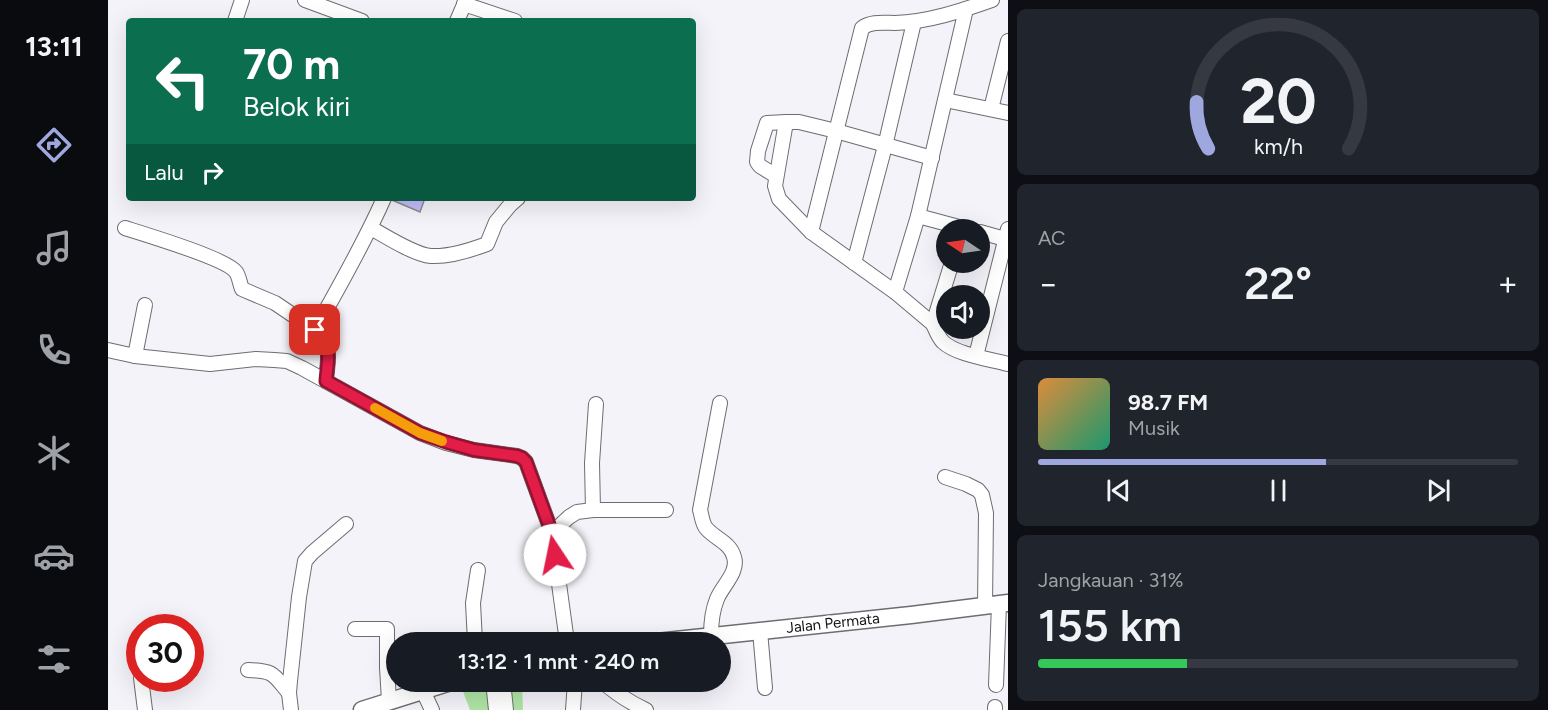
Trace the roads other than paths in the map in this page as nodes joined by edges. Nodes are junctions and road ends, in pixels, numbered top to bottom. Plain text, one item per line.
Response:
1 (242, 0) edge
2 (305, 0) edge
3 (992, 0) edge
4 (465, 2) edge
5 (966, 9) junction
6 (236, 18) edge
7 (355, 18) edge
8 (458, 18) edge
9 (507, 18) edge
10 (914, 22) junction
11 (1008, 41) edge
12 (945, 100) junction
13 (991, 109) junction
14 (1008, 113) edge
15 (786, 122) junction
16 (836, 131) junction
17 (885, 146) junction
18 (932, 158) junction
19 (776, 176) junction
20 (383, 201) edge
21 (515, 201) edge
22 (918, 216) junction
23 (936, 221) edge
24 (125, 228) dead end
25 (371, 228) junction
26 (811, 232) junction
27 (990, 233) edge
28 (1007, 234) edge
29 (854, 263) junction
30 (949, 273) edge
31 (895, 292) junction
32 (145, 305) dead end
33 (933, 324) junction
34 (315, 330) junction
35 (108, 350) edge
36 (135, 356) junction
37 (976, 356) junction
38 (1008, 364) edge
39 (326, 381) junction
40 (720, 403) dead end
41 (596, 404) dead end
42 (945, 477) dead end
43 (593, 510) junction
44 (666, 510) dead end
45 (346, 524) dead end
46 (552, 533) junction
47 (478, 570) dead end
48 (997, 604) edge
49 (356, 629) dead end
50 (760, 631) junction
51 (474, 632) edge
52 (566, 632) edge
53 (711, 632) edge
54 (731, 634) edge
55 (248, 670) dead end
56 (996, 685) dead end
57 (765, 688) dead end
58 (143, 692) edge
59 (420, 692) edge
60 (423, 692) edge
61 (494, 692) edge
62 (505, 692) edge
63 (574, 692) edge
64 (614, 692) edge
65 (289, 693) junction
66 (389, 702) junction
67 (145, 710) edge
68 (291, 710) edge
69 (362, 710) edge
70 (432, 710) edge
71 (496, 710) edge
72 (507, 710) edge
73 (573, 710) edge
74 (646, 710) edge

1 - 6 street
2 - 7 street
3 - 5 street
4 - 8 street
4 - 9 street
5 - 10 street
5 - 12 street
10 - 16 street
10 - 17 street
11 - 13 street
12 - 13 street
12 - 18 street
13 - 14 street
15 - 16 street
15 - 19 street
15 - 19 street
16 - 17 street
16 - 26 street
17 - 18 street
17 - 29 street
18 - 22 street
19 - 26 street
20 - 25 street
21 - 25 street
22 - 23 street
22 - 31 street
24 - 34 street
25 - 34 street
26 - 29 street
27 - 28 street
28 - 37 street
29 - 31 street
30 - 33 street
31 - 33 street
32 - 36 street
33 - 37 street
34 - 39 street
35 - 36 street
36 - 39 street
37 - 38 street
39 - 46 street
40 - 53 street
41 - 43 street
42 - 48 street
43 - 44 street
43 - 46 street
45 - 65 street
46 - 52 street
47 - 51 street
48 - 50 main road, Jalan Permata
48 - 56 street
49 - 66 street
50 - 54 main road, Jalan Permata
50 - 57 street
55 - 65 street
58 - 67 street
59 - 66 main road
60 - 70 street
61 - 71 street
62 - 72 street
63 - 73 street
64 - 74 street
65 - 68 street
66 - 69 main road

